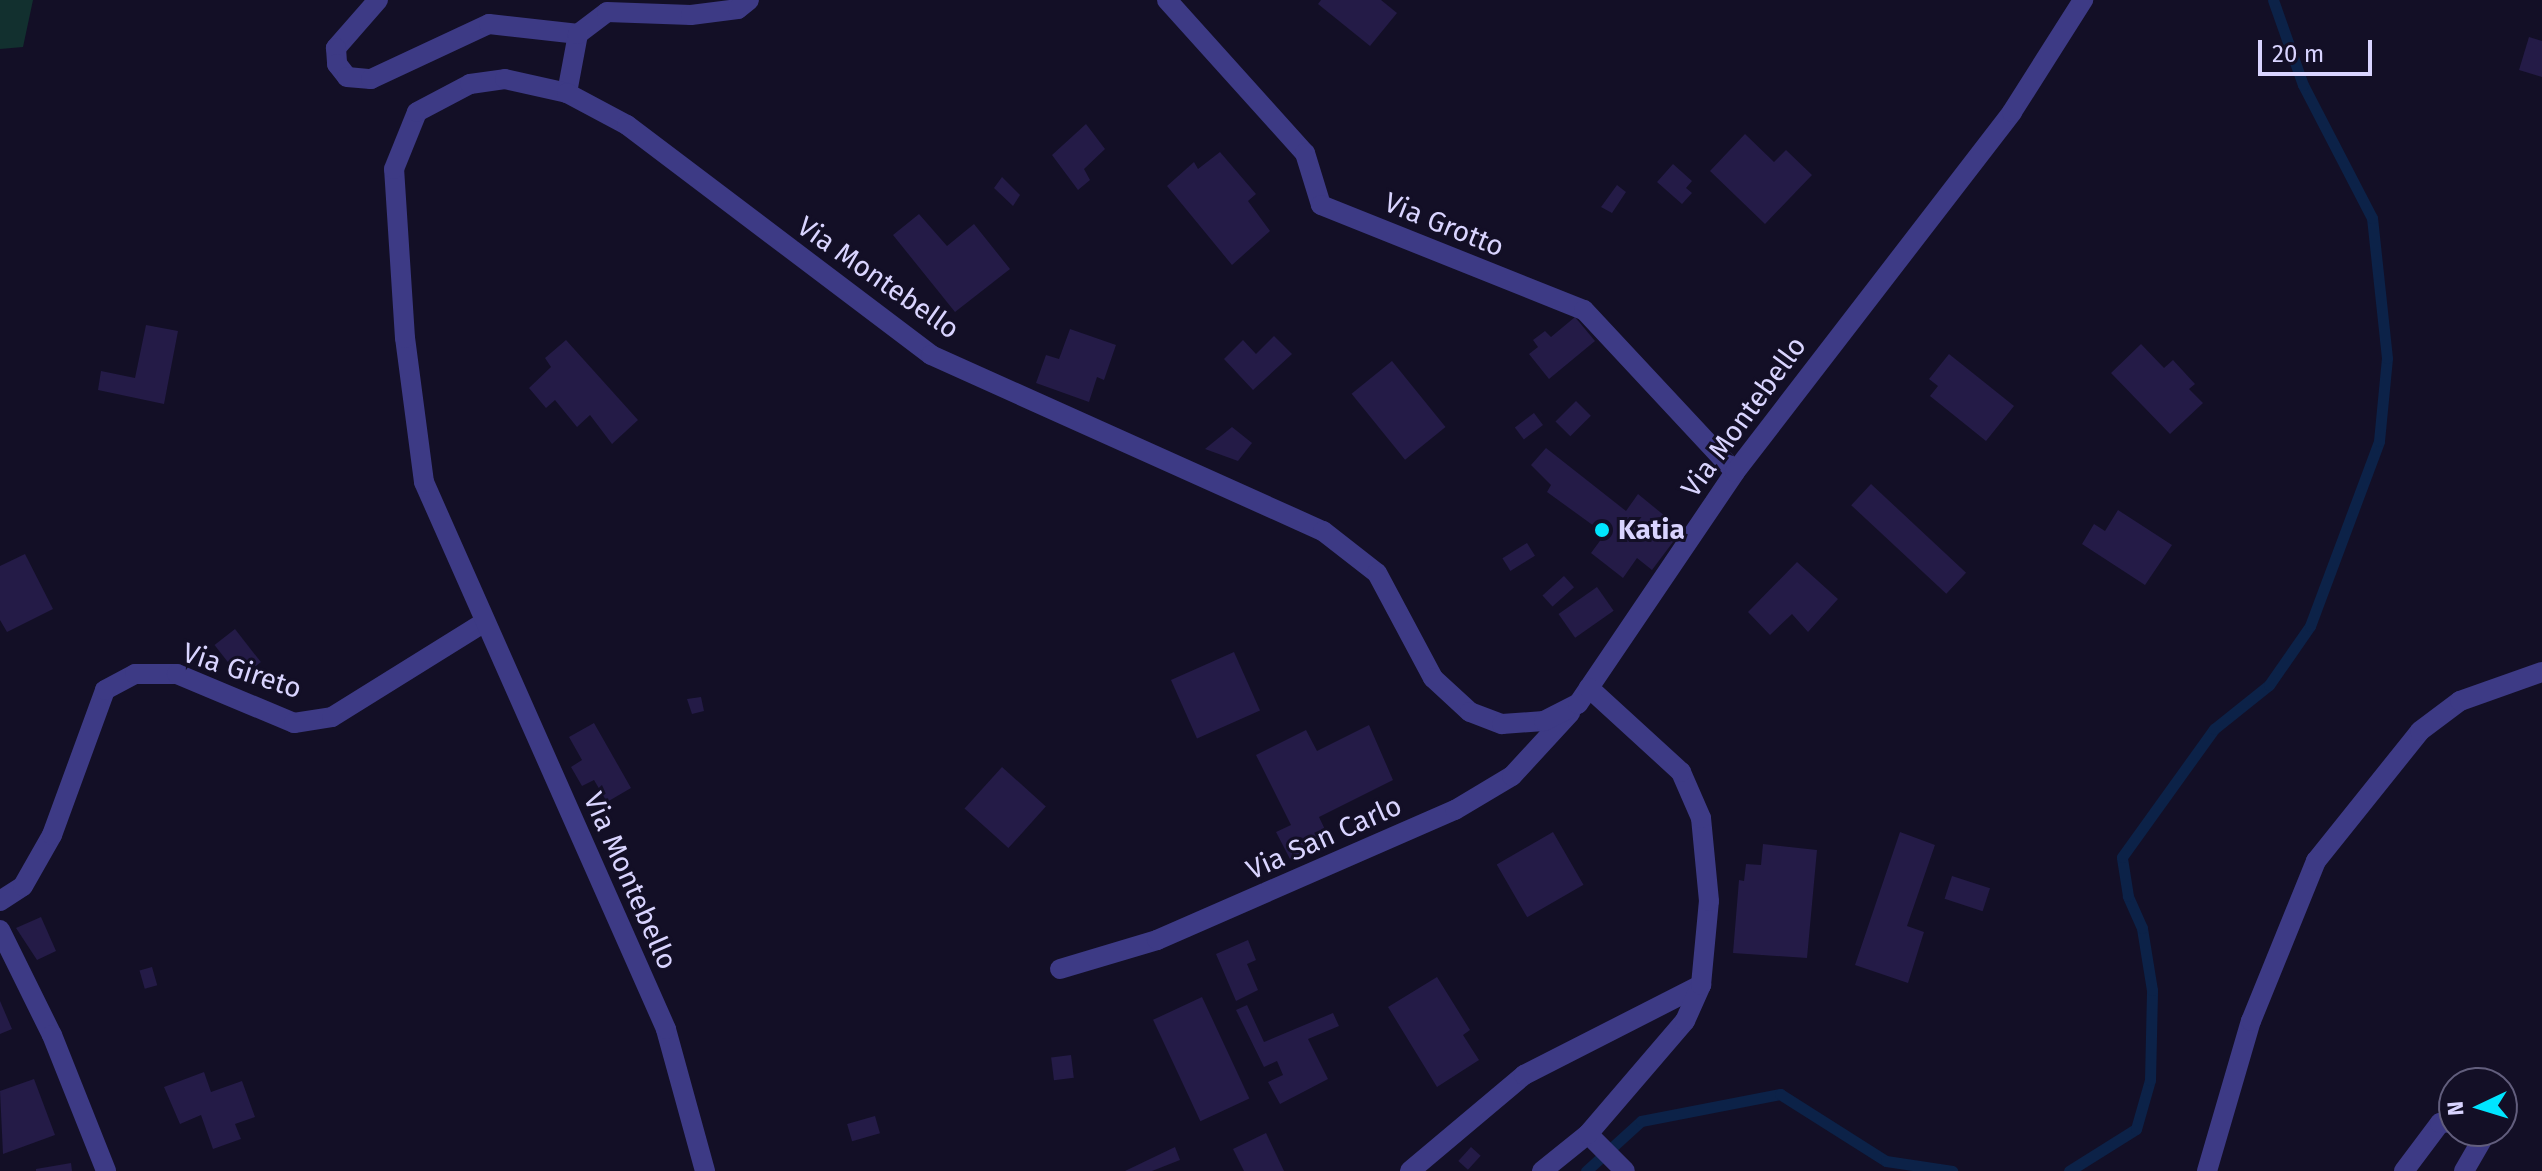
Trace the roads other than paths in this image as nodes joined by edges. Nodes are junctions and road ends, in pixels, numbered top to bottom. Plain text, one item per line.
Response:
1 (378, 0) edge
2 (749, 0) edge
3 (1167, 0) edge
4 (2083, 0) edge
5 (578, 34) junction
6 (567, 93) junction
7 (1735, 472) junction
8 (483, 623) junction
9 (2542, 672) edge
10 (1584, 696) junction
11 (0, 901) edge
12 (0, 930) edge
13 (1060, 969) dead end
14 (1701, 985) junction
15 (2438, 1126) edge
16 (1593, 1141) junction
17 (2478, 1147) edge
18 (1623, 1170) edge
19 (106, 1171) edge
20 (705, 1171) edge
21 (1410, 1171) edge
22 (1542, 1171) edge
23 (2207, 1171) edge
24 (2404, 1171) edge
25 (2464, 1171) edge

1 - 5 street
2 - 5 street
3 - 7 street, Via Grotto
4 - 7 street, Via Montebello
5 - 6 street
6 - 8 street, Via Montebello
6 - 10 street, Via Montebello
7 - 10 street, Via Montebello
8 - 11 street, Via Gireto
8 - 20 street, Via Montebello
9 - 23 street
10 - 13 street, Via San Carlo
10 - 14 street
12 - 19 street
14 - 16 street
14 - 21 street
15 - 24 street
16 - 18 street
16 - 22 street
17 - 25 street

